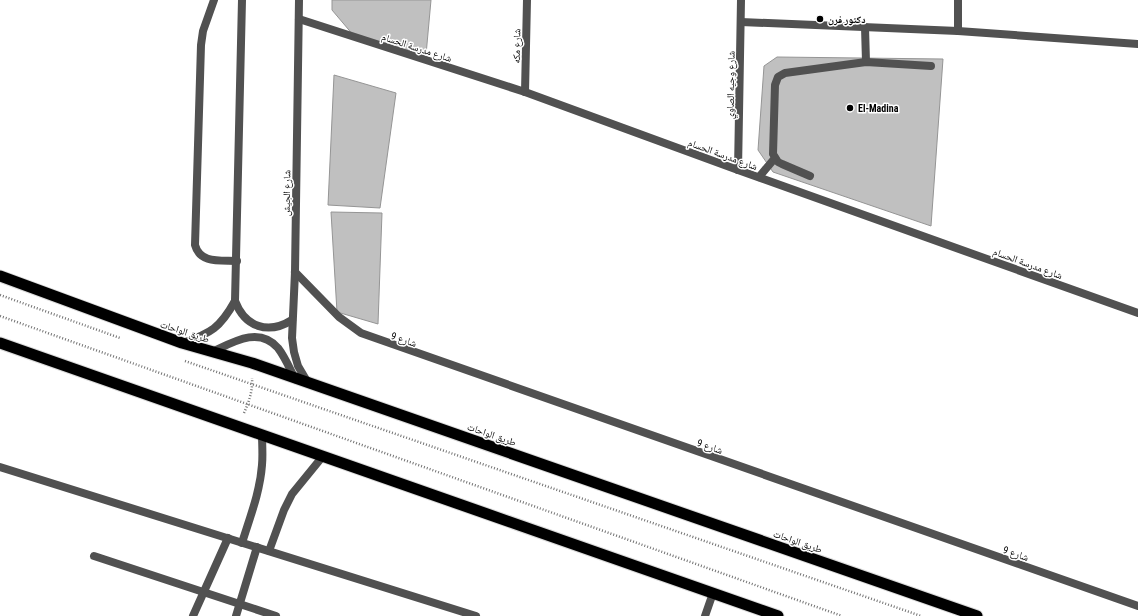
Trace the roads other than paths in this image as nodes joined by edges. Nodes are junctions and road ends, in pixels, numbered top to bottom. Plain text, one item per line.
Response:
1 (214, 0) edge
2 (242, 0) edge
3 (299, 0) edge
4 (527, 0) edge
5 (741, 0) edge
6 (958, 0) edge
7 (299, 19) junction
8 (741, 22) junction
9 (865, 27) junction
10 (958, 31) junction
11 (1138, 44) edge
12 (866, 62) junction
13 (931, 66) dead end
14 (525, 92) junction
15 (775, 158) junction
16 (738, 170) junction
17 (810, 176) dead end
18 (758, 177) junction
19 (237, 261) junction
20 (295, 272) junction
21 (0, 276) edge
22 (235, 301) junction
23 (1138, 313) edge
24 (292, 320) junction
25 (0, 342) edge
26 (182, 344) junction
27 (212, 352) junction
28 (295, 378) junction
29 (308, 383) junction
30 (262, 434) junction
31 (323, 456) junction
32 (0, 467) edge
33 (228, 538) junction
34 (242, 543) junction
35 (257, 547) junction
36 (269, 551) junction
37 (94, 556) dead end
38 (204, 592) junction
39 (713, 593) junction
40 (239, 604) junction
41 (950, 606) junction
42 (1138, 606) edge
43 (193, 616) edge
44 (236, 616) edge
45 (276, 616) edge
46 (476, 616) edge
47 (705, 616) edge
48 (778, 616) edge
49 (963, 616) edge
50 (977, 616) edge

1 - 19 street
2 - 19 street
3 - 7 street, شارع الجيش
4 - 14 street, شارع مكه
5 - 8 street, شارع وجيه الصاوي
6 - 10 street
7 - 14 street, شارع مدرسة الحسام
7 - 20 street, شارع الجيش
8 - 9 street
8 - 16 street, شارع وجيه الصاوي
9 - 10 street
9 - 12 street
10 - 11 street
12 - 13 street
12 - 15 street
14 - 16 street, شارع مدرسة الحسام
15 - 17 street
15 - 18 street
16 - 18 street, شارع مدرسة الحسام
18 - 23 street, شارع مدرسة الحسام
19 - 22 street
20 - 24 street, شارع الجيش
20 - 42 street, شارع 9
21 - 26 highway, طريق الواحات
22 - 24 street
22 - 26 street
24 - 29 street, شارع الجيش
25 - 30 highway
26 - 27 highway, طريق الواحات
27 - 28 highway, طريق الواحات
27 - 28 street
28 - 29 highway, طريق الواحات
29 - 41 highway, طريق الواحات
30 - 31 highway
30 - 34 street
31 - 36 street
31 - 39 highway
32 - 33 street
33 - 34 street
33 - 38 street
34 - 35 street
35 - 36 street
35 - 40 street
36 - 46 street
37 - 38 street
38 - 40 street
38 - 43 street
39 - 47 street
39 - 48 highway
40 - 44 street
40 - 45 street
41 - 49 highway
41 - 50 highway, طريق الواحات

